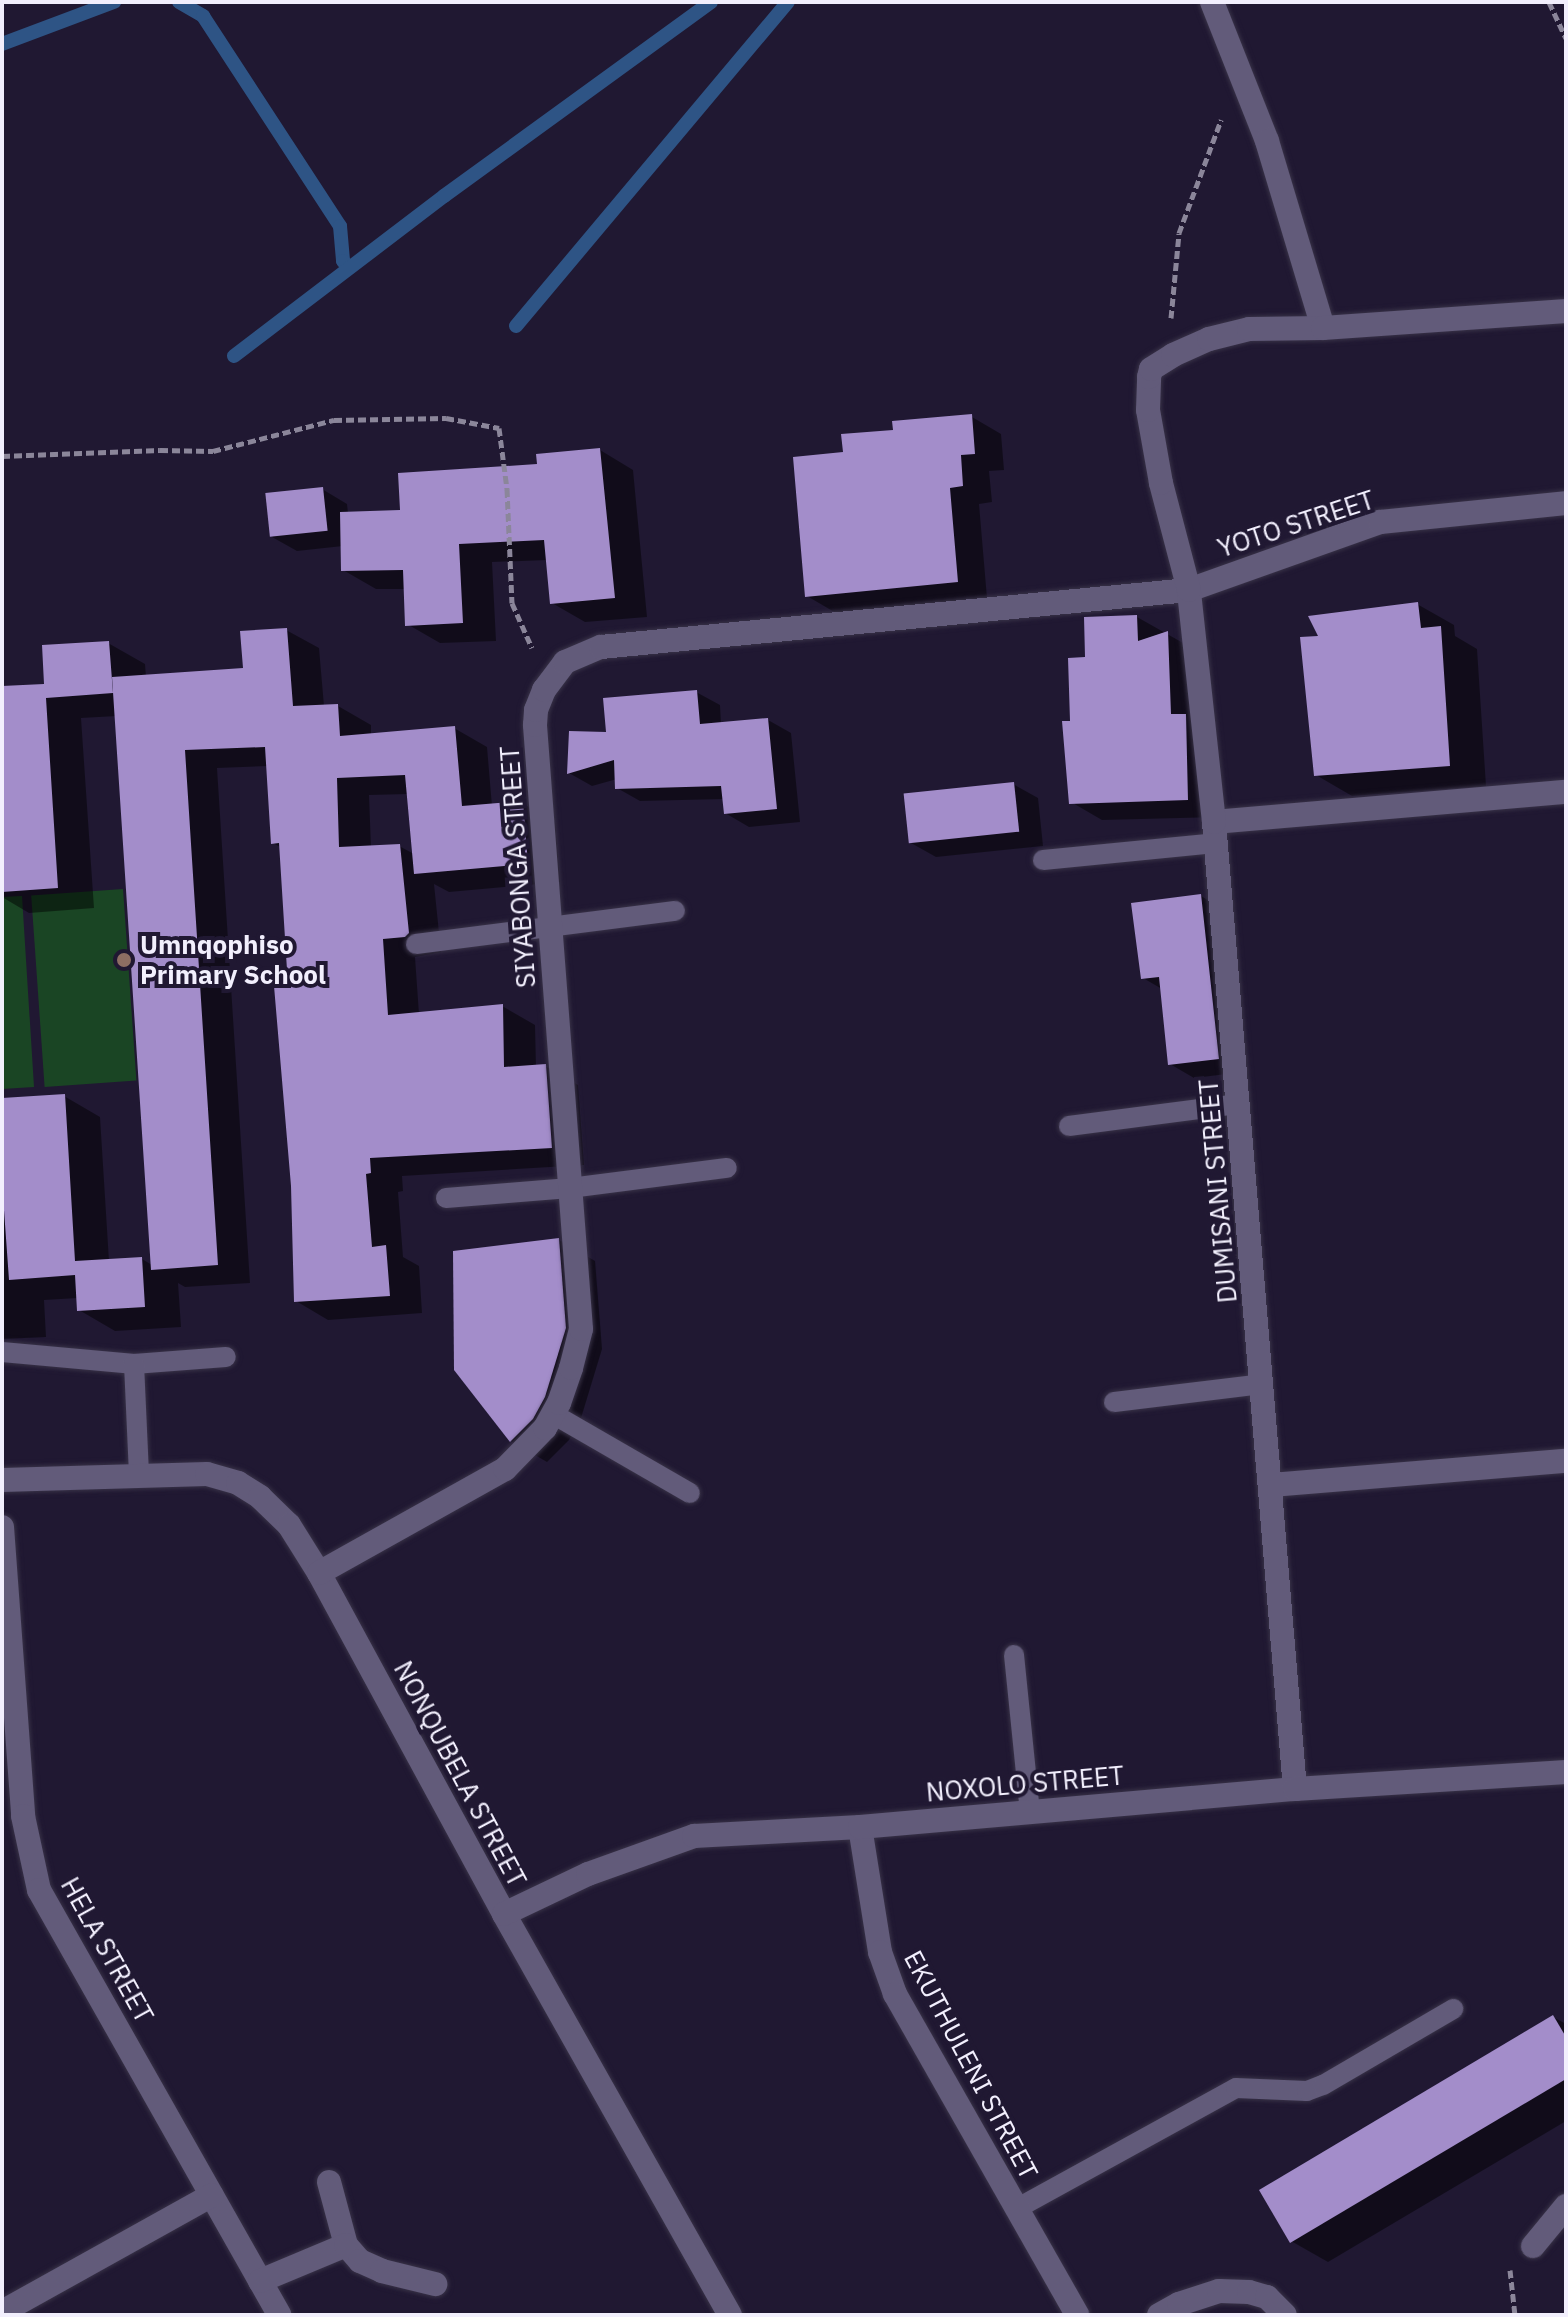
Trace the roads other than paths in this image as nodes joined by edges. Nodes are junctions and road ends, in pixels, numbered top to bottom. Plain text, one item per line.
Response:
1 (1212, 2) edge
2 (1566, 311) edge
3 (1323, 328) junction
4 (1566, 503) edge
5 (1189, 590) junction
6 (1566, 792) edge
7 (1215, 833) junction
8 (1043, 860) dead end
9 (675, 911) dead end
10 (550, 927) junction
11 (416, 944) dead end
12 (1239, 1104) junction
13 (1069, 1126) dead end
14 (727, 1168) dead end
15 (570, 1188) junction
16 (446, 1198) dead end
17 (2, 1352) edge
18 (226, 1357) dead end
19 (134, 1364) junction
20 (1262, 1384) junction
21 (1114, 1402) dead end
22 (553, 1414) junction
23 (1566, 1461) edge
24 (139, 1475) junction
25 (2, 1480) edge
26 (1271, 1485) junction
27 (690, 1493) dead end
28 (2, 1527) edge
29 (319, 1573) junction
30 (1014, 1655) dead end
31 (1566, 1772) edge
32 (1295, 1789) junction
33 (1030, 1812) junction
34 (860, 1827) junction
35 (504, 1914) junction
36 (1453, 2009) dead end
37 (329, 2182) dead end
38 (212, 2195) junction
39 (1566, 2206) edge
40 (1016, 2209) junction
41 (346, 2245) junction
42 (1533, 2246) dead end
43 (260, 2281) junction
44 (435, 2284) dead end
45 (2, 2312) edge
46 (279, 2315) edge
47 (730, 2315) edge
48 (1077, 2315) edge
49 (1159, 2315) edge
50 (1285, 2315) edge

1 - 3 street
2 - 3 street
3 - 5 street, DUMISANI STREET
4 - 5 street, YOTO STREET
5 - 7 street, DUMISANI STREET
5 - 10 street, SIYABONGA STREET
6 - 7 street
7 - 8 lane
7 - 12 street, DUMISANI STREET
9 - 10 lane
10 - 11 lane
10 - 15 street, SIYABONGA STREET
12 - 13 lane
12 - 20 street, DUMISANI STREET
14 - 15 lane
15 - 16 lane
15 - 22 street, SIYABONGA STREET
17 - 19 lane
18 - 19 lane
19 - 24 lane
20 - 21 lane
20 - 26 street, DUMISANI STREET
22 - 27 lane
22 - 29 street, SIYABONGA STREET
23 - 26 street
24 - 25 street, NONQUBELA STREET
24 - 29 street, NONQUBELA STREET
26 - 32 street, DUMISANI STREET
28 - 38 street, HELA STREET
29 - 35 street, NONQUBELA STREET
30 - 33 lane
31 - 32 street, NOXOLO STREET
32 - 33 street, NOXOLO STREET
33 - 34 street, NOXOLO STREET
34 - 35 street, NOXOLO STREET
34 - 40 street, EKUTHULENI STREET
35 - 47 street, NONQUBELA STREET
36 - 40 lane
37 - 41 street
38 - 43 street, HELA STREET
38 - 45 street
39 - 42 street
40 - 48 street, EKUTHULENI STREET
41 - 43 street
41 - 44 street
43 - 46 street, HELA STREET
49 - 50 street

